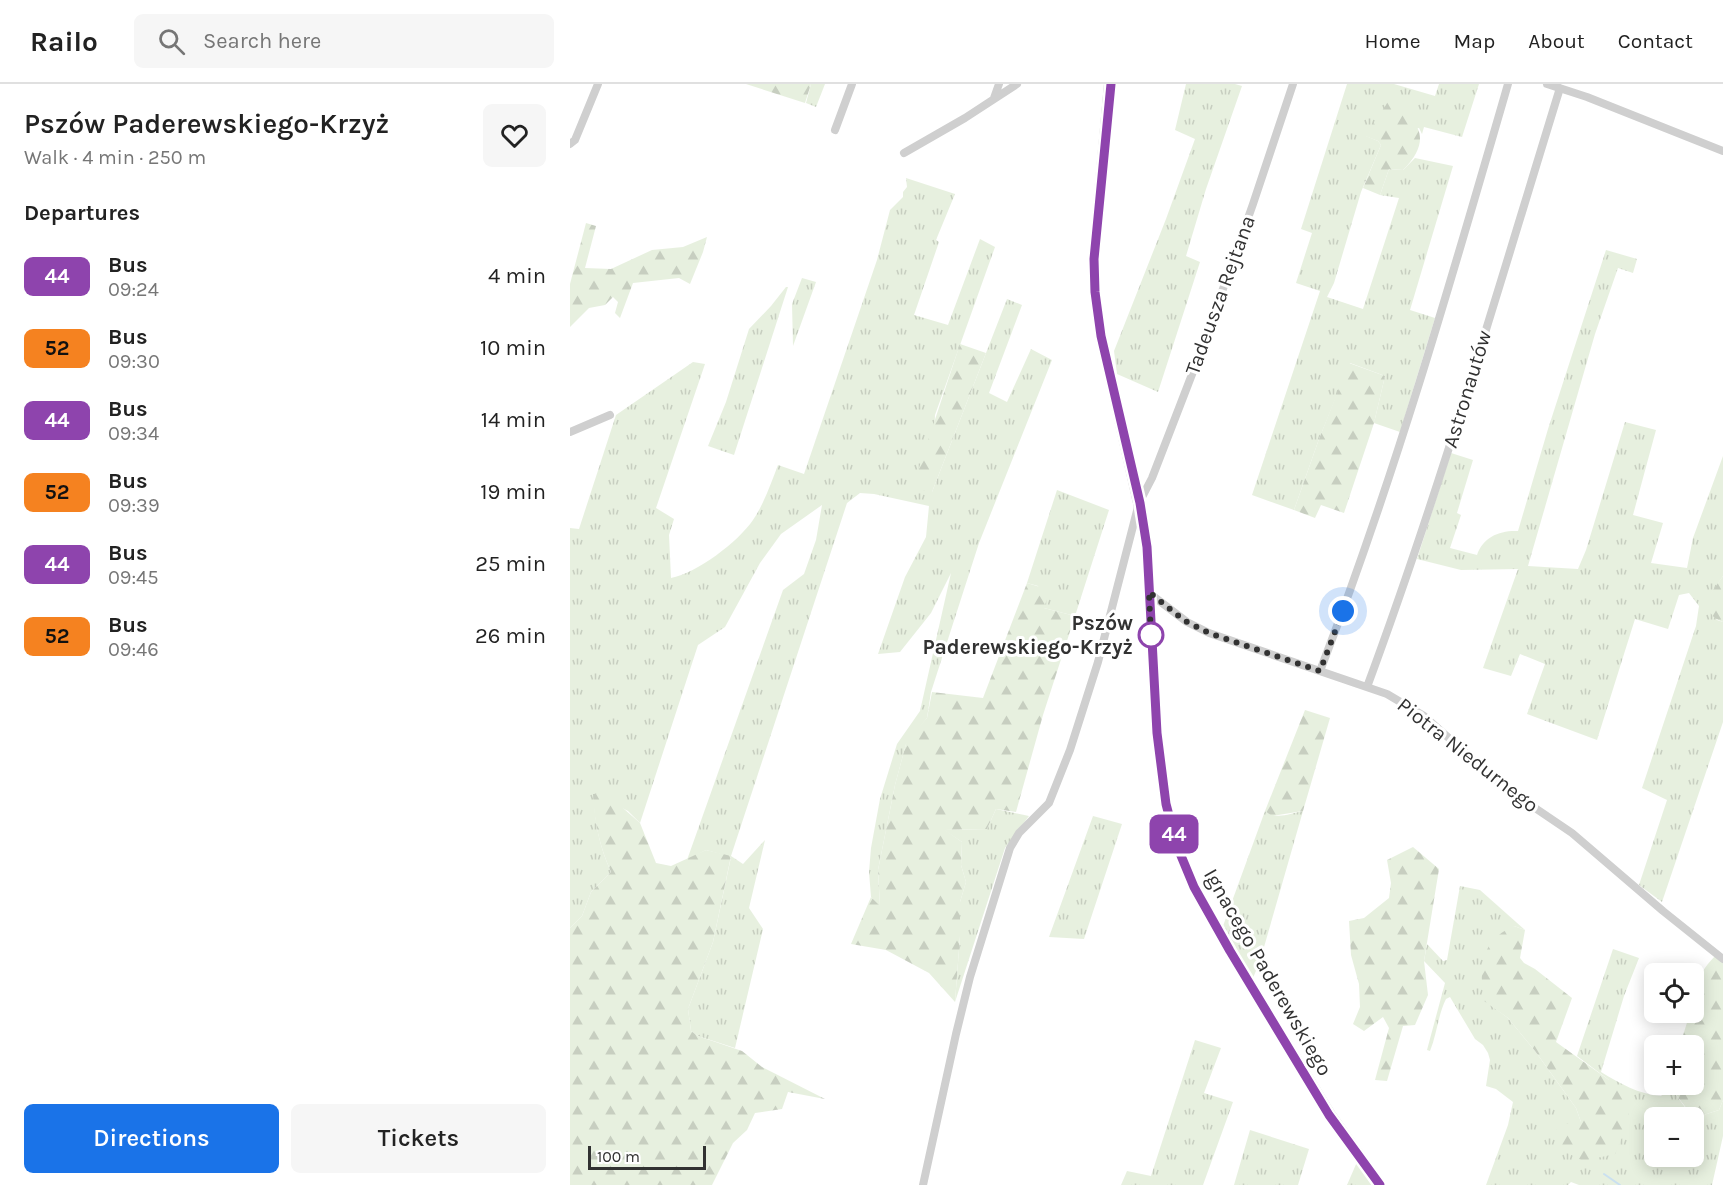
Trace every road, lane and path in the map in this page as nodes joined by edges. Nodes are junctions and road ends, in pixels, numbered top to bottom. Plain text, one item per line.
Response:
1 (597, 84) edge
2 (852, 84) edge
3 (999, 84) edge
4 (1017, 84) edge
5 (1110, 84) edge
6 (1293, 84) edge
7 (1508, 84) edge
8 (1547, 84) edge
9 (1560, 88) junction
10 (994, 98) junction
11 (835, 130) dead end
12 (572, 141) edge
13 (1723, 152) edge
14 (904, 153) dead end
15 (610, 415) dead end
16 (570, 432) edge
17 (1140, 503) junction
18 (1149, 592) junction
19 (1320, 671) junction
20 (1367, 687) junction
21 (1723, 959) edge
22 (923, 1185) edge
23 (1380, 1185) edge

1 - 12 street
2 - 11 street
3 - 10 street
4 - 10 street
5 - 17 street, Ignacego Paderewskiego
6 - 17 street, Tadeusza Rejtana
7 - 19 street
8 - 9 street
9 - 13 street
9 - 20 street, Astronautów
10 - 14 street
15 - 16 street
17 - 18 street, Ignacego Paderewskiego
17 - 22 street, Tadeusza Rejtana
18 - 19 street, Piotra Niedurnego
18 - 23 street, Ignacego Paderewskiego
19 - 20 street, Piotra Niedurnego
20 - 21 street, Piotra Niedurnego

